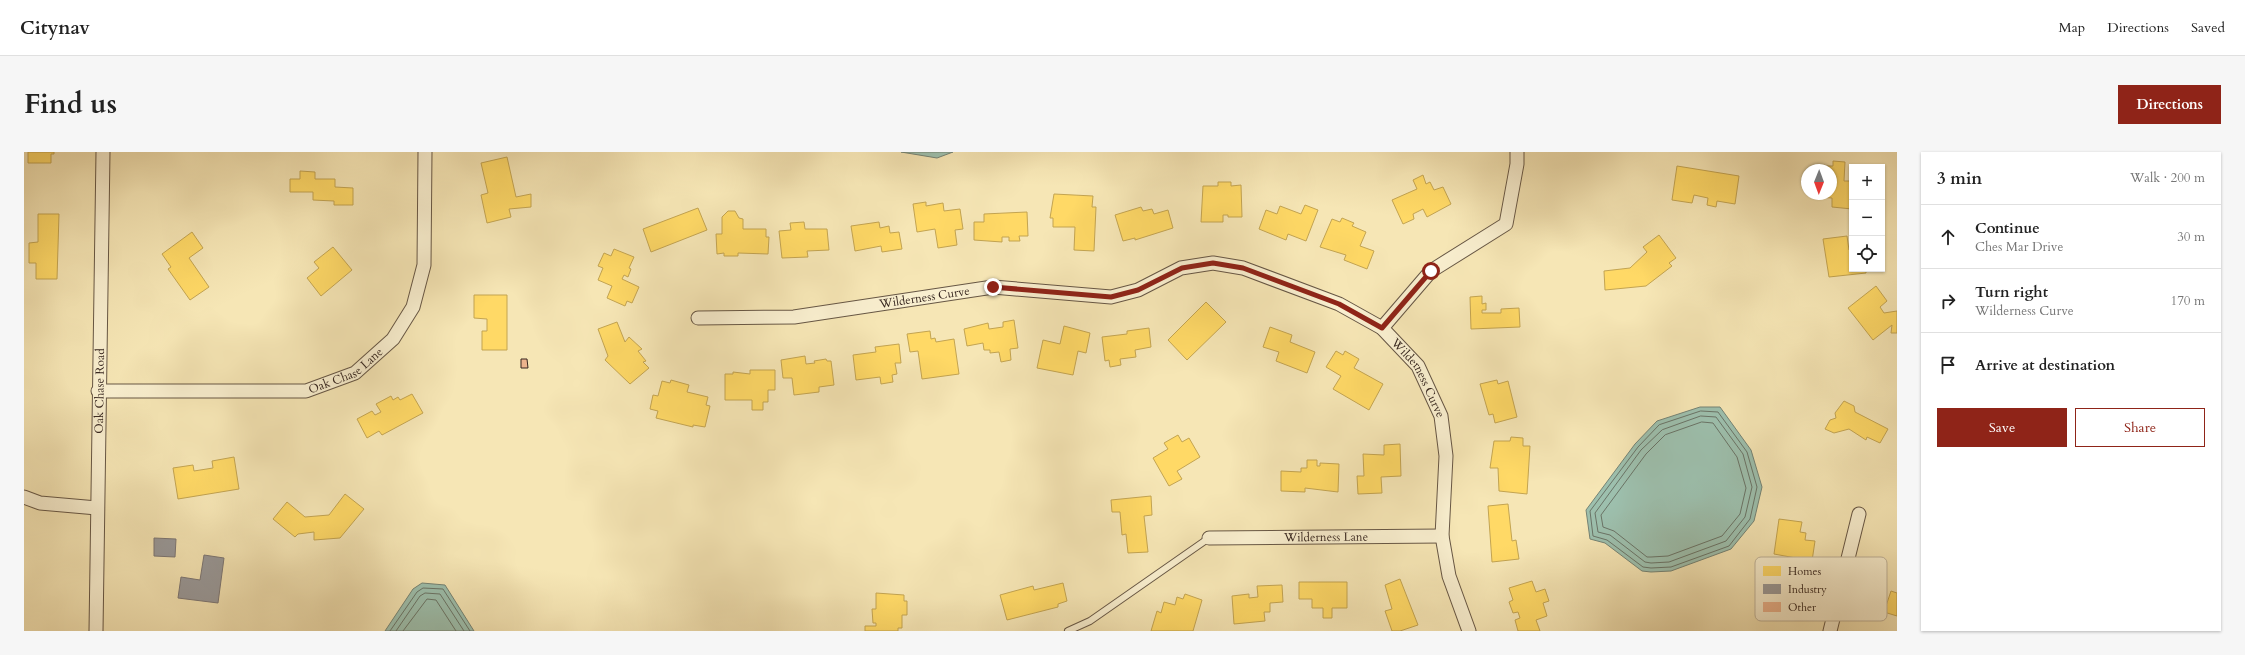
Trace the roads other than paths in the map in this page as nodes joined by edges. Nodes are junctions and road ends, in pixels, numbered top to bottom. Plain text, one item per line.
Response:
1 (103, 152) edge
2 (425, 152) edge
3 (1517, 152) edge
4 (698, 318) dead end
5 (1382, 328) junction
6 (98, 391) junction
7 (24, 497) edge
8 (97, 508) junction
9 (1859, 514) dead end
10 (1442, 536) junction
11 (1209, 538) joint
12 (1848, 557) edge
13 (1832, 621) edge
14 (96, 631) edge
15 (1068, 631) edge
16 (1468, 631) edge
17 (1830, 631) edge

1 - 6 street, Oak Chase Road
2 - 6 street, Oak Chase Lane
3 - 5 street
4 - 5 street, Wilderness Curve
5 - 10 street, Wilderness Curve
6 - 8 street, Oak Chase Road
7 - 8 street
8 - 14 street, Oak Chase Road
9 - 12 street
10 - 11 street, Wilderness Lane
10 - 16 street, Wilderness Curve
11 - 15 lane
13 - 17 street

